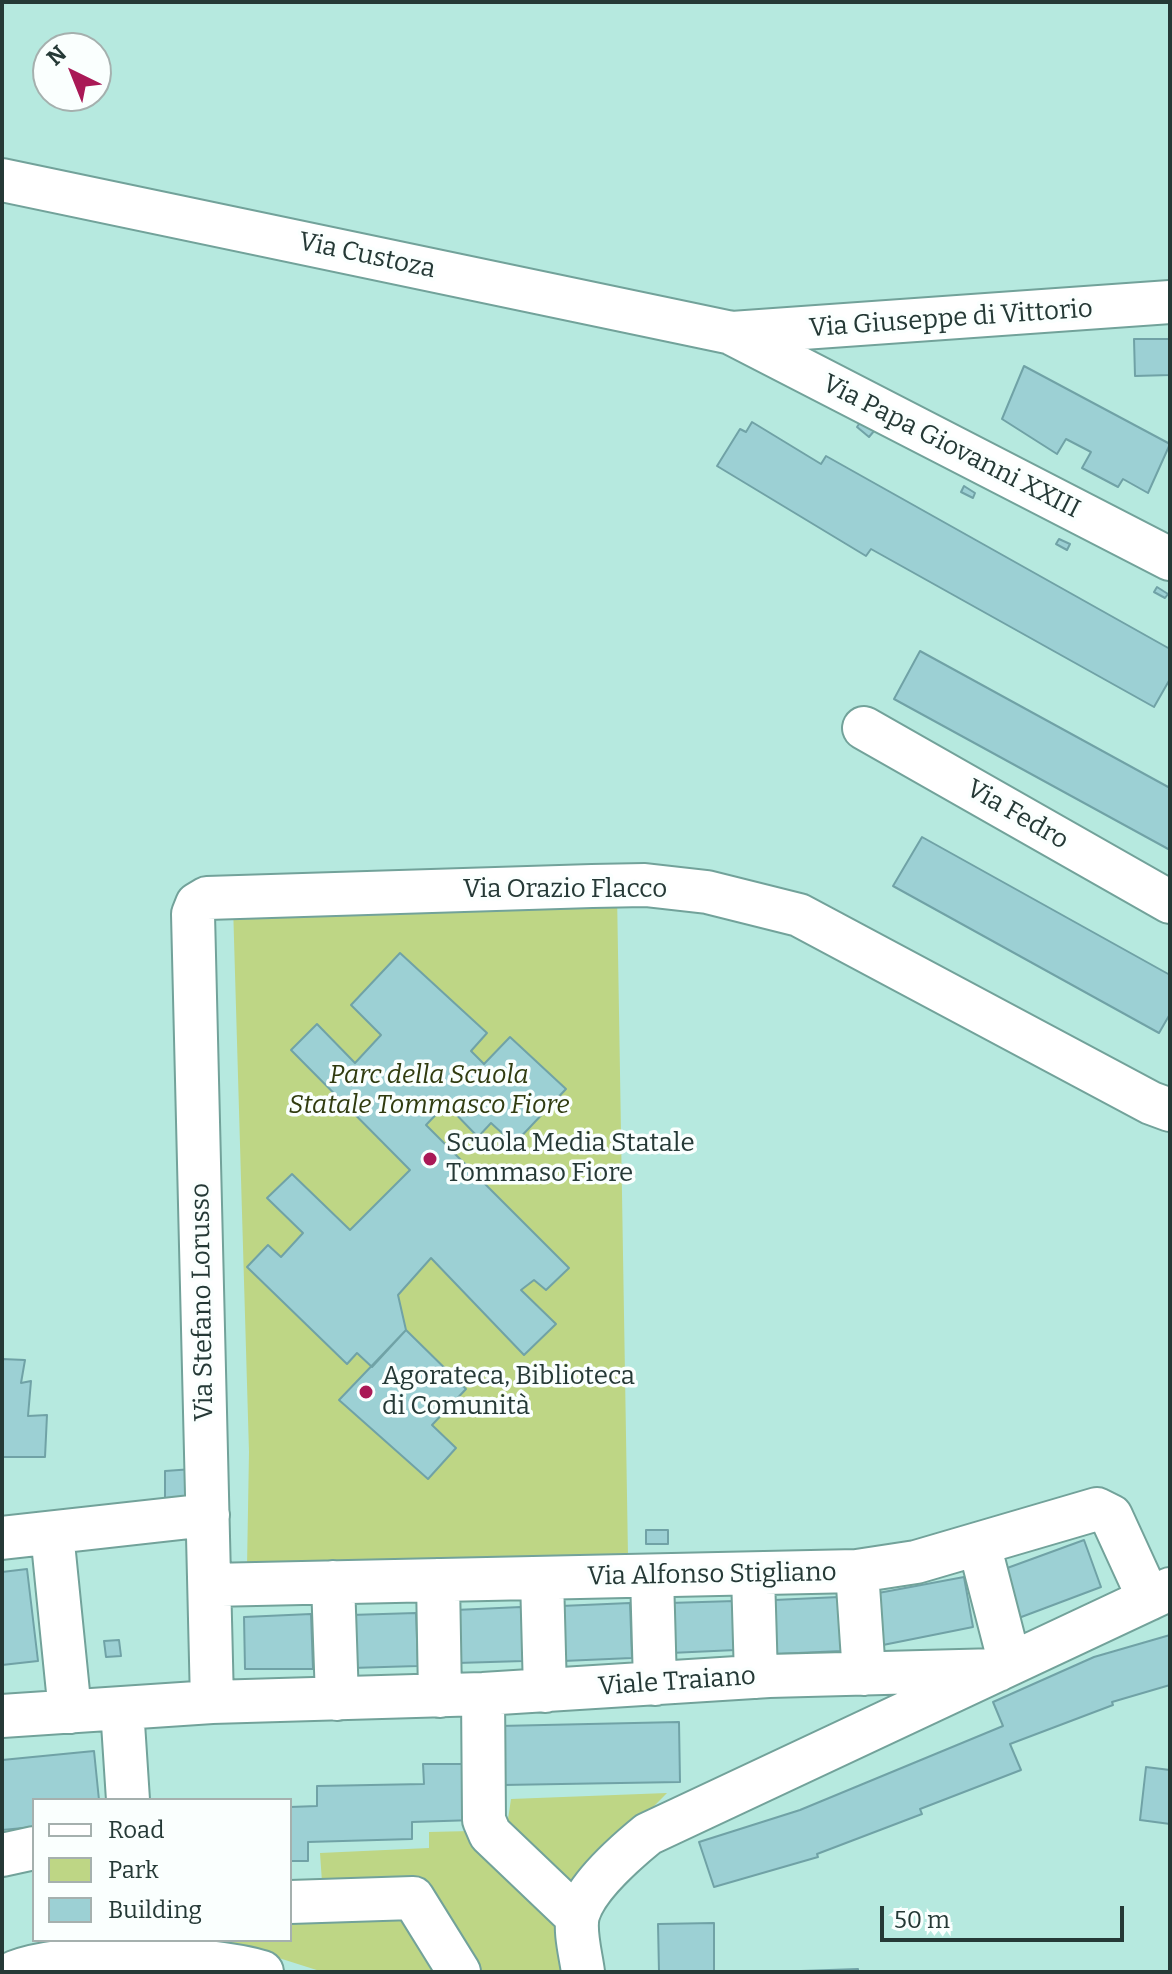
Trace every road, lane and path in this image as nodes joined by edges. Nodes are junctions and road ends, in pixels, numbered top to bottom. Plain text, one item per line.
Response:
1 (2, 180) edge
2 (1170, 302) edge
3 (732, 333) junction
4 (1170, 559) edge
5 (864, 728) dead end
6 (1170, 902) edge
7 (197, 904) joint
8 (1170, 1110) edge
9 (208, 1515) junction
10 (52, 1533) junction
11 (2, 1538) edge
12 (979, 1544) junction
13 (857, 1571) junction
14 (753, 1575) junction
15 (652, 1576) junction
16 (542, 1578) junction
17 (438, 1580) junction
18 (333, 1582) junction
19 (210, 1585) junction
20 (1159, 1594) edge
21 (1004, 1667) junction
22 (864, 1674) junction
23 (756, 1677) junction
24 (655, 1684) junction
25 (545, 1691) junction
26 (483, 1694) junction
27 (440, 1696) junction
28 (337, 1699) junction
29 (212, 1702) junction
30 (122, 1708) junction
31 (70, 1712) junction
32 (2, 1716) edge
33 (128, 1798) edge
34 (32, 1848) edge
35 (2, 1855) edge
36 (292, 1902) edge
37 (577, 1917) junction
38 (193, 1950) edge
39 (15, 1972) edge
40 (262, 1972) edge
41 (459, 1972) edge
42 (583, 1972) edge

1 - 3 street, Via Custoza
2 - 3 street, Via Giuseppe di Vittorio
3 - 4 street, Via Papa Giovanni XXIII
5 - 6 street, Via Fedro
7 - 8 street, Via Orazio Flacco
7 - 9 street, Via Stefano Lorusso
9 - 10 street
9 - 19 street, Via Stefano Lorusso
10 - 11 street
10 - 31 street
12 - 13 street, Via Alfonso Stigliano
12 - 20 street, Via Alfonso Stigliano
12 - 21 street
13 - 14 street, Via Alfonso Stigliano
13 - 22 street
14 - 15 street, Via Alfonso Stigliano
14 - 23 street
15 - 16 street, Via Alfonso Stigliano
15 - 24 street
16 - 17 street, Via Alfonso Stigliano
16 - 25 street
17 - 18 street, Via Alfonso Stigliano
17 - 27 street
18 - 19 street, Via Alfonso Stigliano
18 - 28 street
19 - 29 street, Via Stefano Lorusso
20 - 21 street
21 - 22 street, Viale Traiano
21 - 37 street
22 - 23 street, Viale Traiano
23 - 24 street, Viale Traiano
24 - 25 street, Viale Traiano
25 - 26 street, Viale Traiano
26 - 27 street, Viale Traiano
26 - 37 street
27 - 28 street, Viale Traiano
28 - 29 street, Viale Traiano
29 - 30 street, Viale Traiano
30 - 31 street, Viale Traiano
30 - 33 street
31 - 32 street, Viale Traiano
34 - 35 street
36 - 41 street
37 - 42 street
38 - 39 street
38 - 40 street

